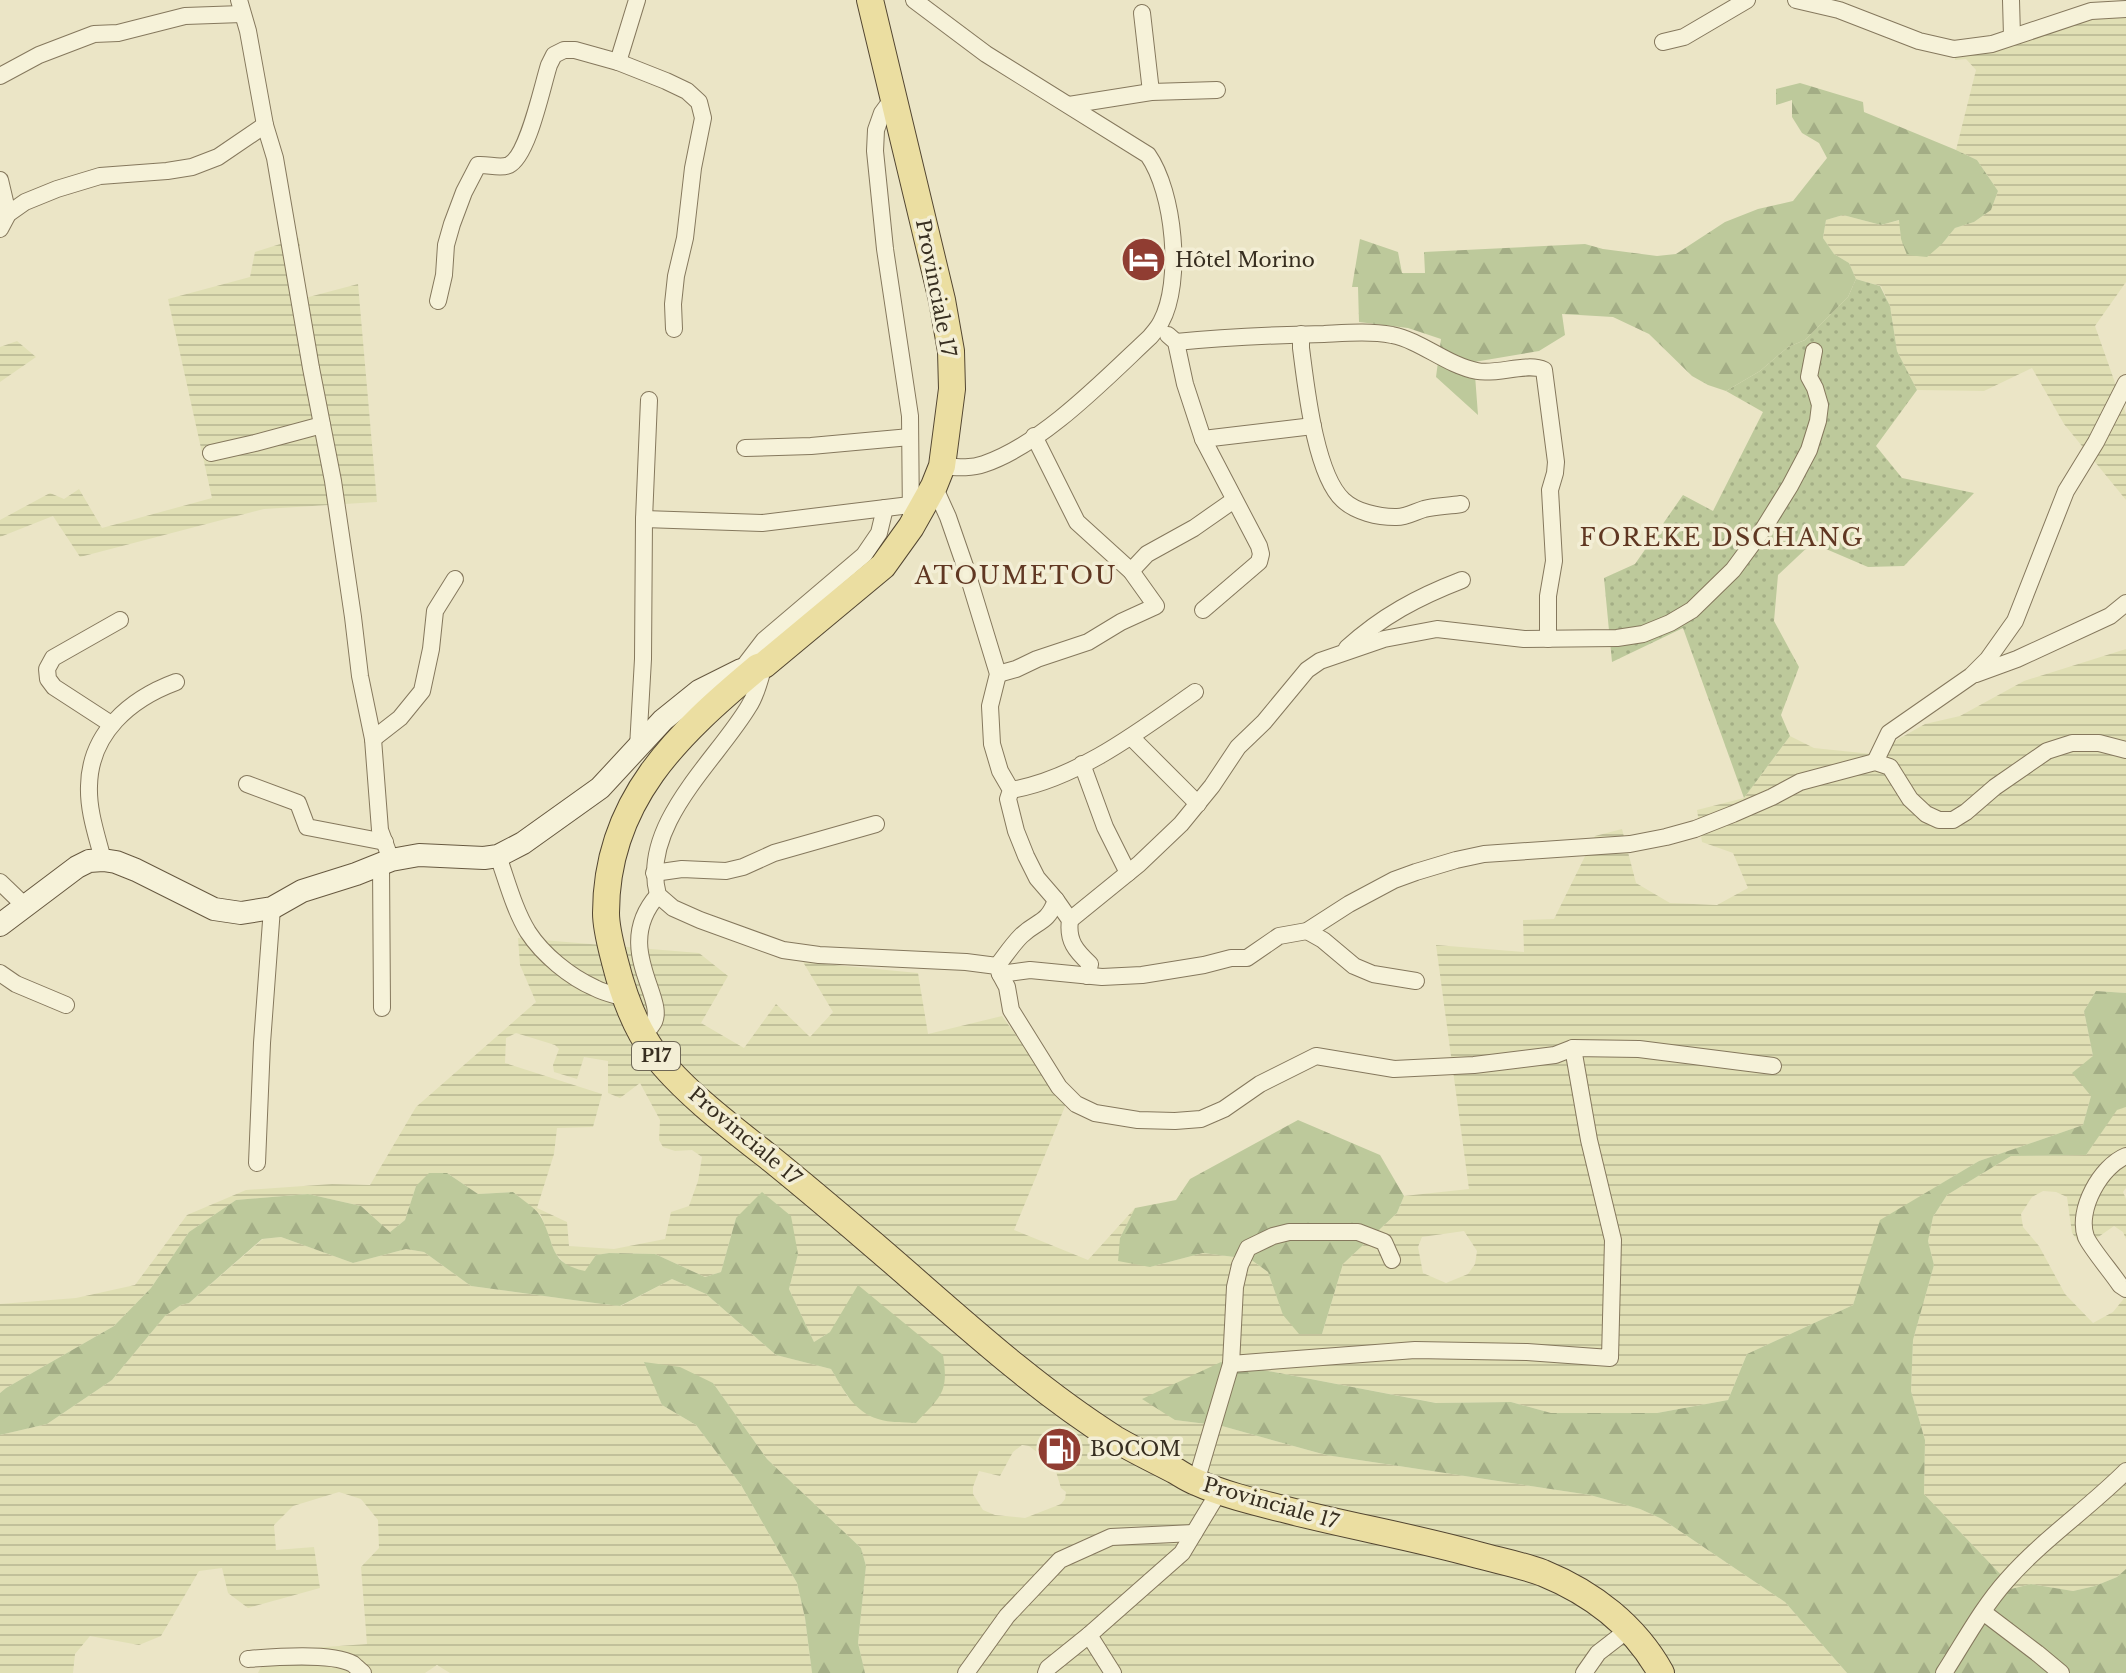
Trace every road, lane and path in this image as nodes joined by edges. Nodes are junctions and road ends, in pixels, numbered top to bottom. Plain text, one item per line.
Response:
1 (637, 0) edge
2 (870, 0) edge
3 (914, 0) edge
4 (1747, 0) edge
5 (1797, 0) edge
6 (2011, 0) edge
7 (2091, 5) edge
8 (241, 7) edge
9 (2126, 9) edge
10 (1142, 13) dead end
11 (2012, 36) junction
12 (1663, 42) dead end
13 (618, 62) junction
14 (0, 76) edge
15 (1217, 90) dead end
16 (1151, 92) junction
17 (893, 98) junction
18 (1069, 105) junction
19 (265, 125) junction
20 (0, 180) edge
21 (4, 221) edge
22 (438, 301) dead end
23 (1160, 325) junction
24 (674, 329) dead end
25 (1301, 334) junction
26 (1176, 342) junction
27 (1814, 351) dead end
28 (2126, 383) edge
29 (649, 400) dead end
30 (322, 425) junction
31 (1313, 426) junction
32 (1034, 436) junction
33 (910, 437) junction
34 (1203, 439) junction
35 (745, 448) dead end
36 (211, 453) dead end
37 (938, 476) junction
38 (1234, 500) junction
39 (1461, 504) dead end
40 (885, 508) junction
41 (911, 516) junction
42 (644, 519) junction
43 (1131, 571) junction
44 (455, 579) dead end
45 (1462, 580) dead end
46 (2126, 603) edge
47 (1203, 610) dead end
48 (120, 620) dead end
49 (1548, 639) junction
50 (1343, 652) junction
51 (754, 667) junction
52 (998, 674) junction
53 (1971, 676) junction
54 (176, 682) dead end
55 (1195, 692) dead end
56 (111, 724) junction
57 (1131, 737) junction
58 (373, 739) junction
59 (638, 747) junction
60 (2126, 750) edge
61 (1875, 762) junction
62 (1082, 764) junction
63 (247, 784) dead end
64 (1011, 790) junction
65 (1198, 804) junction
66 (876, 824) dead end
67 (386, 856) junction
68 (498, 856) junction
69 (103, 860) junction
70 (654, 873) junction
71 (1128, 873) junction
72 (0, 882) edge
73 (658, 895) junction
74 (1056, 900) junction
75 (25, 906) junction
76 (272, 908) junction
77 (1070, 920) junction
78 (0, 925) edge
79 (1307, 931) junction
80 (998, 970) junction
81 (0, 973) edge
82 (1087, 976) junction
83 (1416, 981) dead end
84 (625, 998) junction
85 (66, 1005) dead end
86 (382, 1008) dead end
87 (642, 1033) junction
88 (1573, 1048) junction
89 (1773, 1066) dead end
90 (2126, 1156) edge
91 (257, 1163) dead end
92 (1392, 1260) dead end
93 (2126, 1289) edge
94 (1231, 1364) junction
95 (2126, 1471) edge
96 (1208, 1486) junction
97 (1194, 1533) junction
98 (1983, 1612) junction
99 (1629, 1629) junction
100 (1089, 1635) junction
101 (248, 1659) dead end
102 (363, 1673) edge
103 (966, 1673) edge
104 (1046, 1673) edge
105 (1113, 1673) edge
106 (1584, 1673) edge
107 (1661, 1673) edge
108 (1944, 1673) edge
109 (2061, 1673) edge

1 - 13 street
2 - 17 main road, Provinciale 17 / P17
3 - 18 street
4 - 12 street
5 - 11 street
6 - 11 street
7 - 9 street
7 - 11 street
8 - 14 street
8 - 19 street
10 - 16 street
13 - 22 street
13 - 24 street
15 - 16 street
16 - 18 street
17 - 33 street
17 - 37 main road, Provinciale 17 / P17
18 - 23 street
19 - 21 street
19 - 30 street
20 - 21 street
23 - 26 street
23 - 32 street
25 - 26 street
25 - 31 street
25 - 49 street
26 - 34 street
27 - 49 street
28 - 53 street
29 - 42 street
30 - 36 street
30 - 58 street
31 - 34 street
31 - 39 street
32 - 37 street
32 - 43 street
33 - 35 street
33 - 41 street
34 - 38 street
37 - 41 main road, Provinciale 17 / P17
37 - 52 street
38 - 43 street
38 - 47 street
40 - 41 street
40 - 42 street
40 - 51 street
41 - 51 main road, Provinciale 17 / P17
42 - 59 street
43 - 52 street
44 - 58 street
45 - 50 street
46 - 53 street
48 - 56 street
49 - 50 street
50 - 65 street
51 - 59 street
51 - 70 street
51 - 84 main road, Provinciale 17 / P17
52 - 64 street
53 - 61 street
54 - 56 street
55 - 57 street
56 - 69 street
57 - 62 street
57 - 65 street
58 - 67 street
59 - 68 street
60 - 61 street
61 - 79 street
62 - 64 street
62 - 71 street
63 - 67 street
64 - 74 street
65 - 71 street
66 - 70 street
67 - 68 street
67 - 76 street
67 - 86 street
68 - 84 street
69 - 75 street
69 - 76 street
70 - 73 street
71 - 77 street
72 - 75 street
73 - 80 street
73 - 87 street
74 - 77 street
74 - 80 street
75 - 78 street
76 - 91 street
77 - 82 street
79 - 82 street
79 - 83 street
80 - 82 street
80 - 88 street
81 - 85 street
84 - 87 main road, Provinciale 17 / P17
87 - 96 main road, Provinciale 17 / P17
88 - 89 street
88 - 94 street
90 - 93 street
92 - 94 street
94 - 96 street
95 - 98 street
96 - 97 street
96 - 99 main road, Provinciale 17 / P17
97 - 100 street
97 - 103 street
98 - 108 street
98 - 109 street
99 - 106 street
99 - 107 main road, Provinciale 17 / P17
100 - 104 street
100 - 105 street
101 - 102 street

